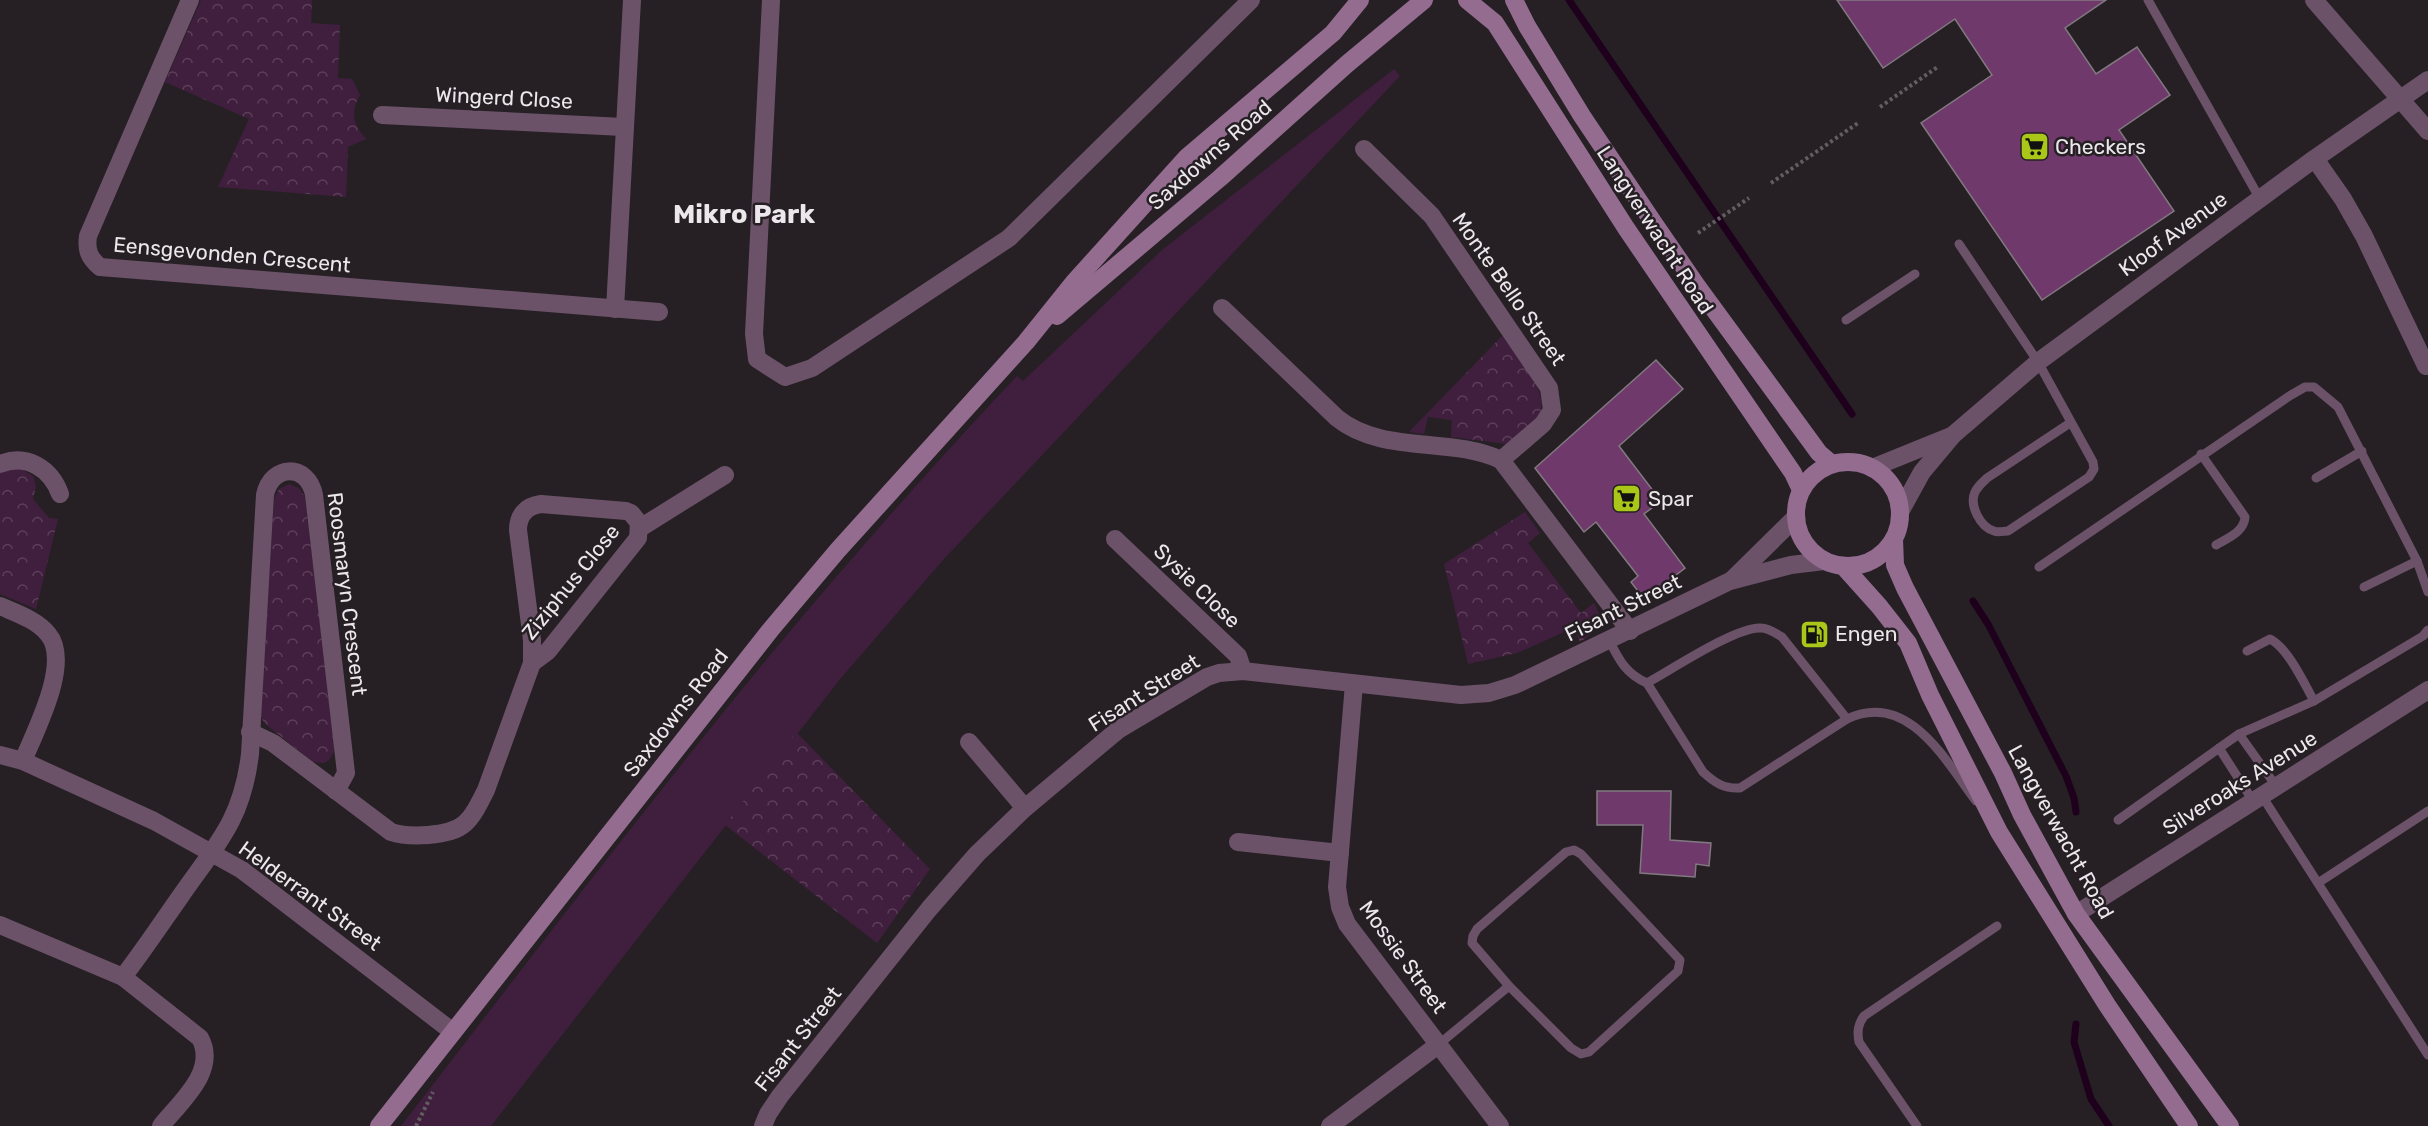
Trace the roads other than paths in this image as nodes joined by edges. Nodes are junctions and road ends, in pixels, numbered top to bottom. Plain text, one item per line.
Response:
1 (190, 0) edge
2 (632, 0) edge
3 (771, 0) edge
4 (1251, 0) edge
5 (1360, 0) edge
6 (1424, 0) edge
7 (1467, 0) edge
8 (1514, 0) edge
9 (2148, 0) edge
10 (2314, 0) edge
11 (2428, 80) edge
12 (2400, 99) junction
13 (382, 115) dead end
14 (623, 126) junction
15 (2428, 131) edge
16 (1364, 149) dead end
17 (2315, 159) junction
18 (2260, 199) junction
19 (1959, 244) dead end
20 (1915, 274) dead end
21 (1222, 308) dead end
22 (615, 309) junction
23 (659, 312) dead end
24 (1846, 320) dead end
25 (1026, 342) junction
26 (2038, 362) junction
27 (2426, 366) dead end
28 (2070, 423) junction
29 (1953, 435) junction
30 (2362, 451) junction
31 (2201, 454) junction
32 (1501, 460) junction
33 (0, 464) edge
34 (1832, 464) junction
35 (1872, 468) junction
36 (725, 475) dead end
37 (2316, 478) dead end
38 (1801, 490) junction
39 (60, 494) dead end
40 (1900, 512) junction
41 (1796, 516) junction
42 (640, 528) junction
43 (1115, 538) dead end
44 (1894, 539) junction
45 (2216, 545) dead end
46 (1824, 561) junction
47 (2416, 561) junction
48 (1844, 567) junction
49 (2039, 567) dead end
50 (1730, 581) junction
51 (2364, 587) dead end
52 (2428, 592) edge
53 (0, 606) edge
54 (2428, 630) edge
55 (1630, 631) junction
56 (1609, 640) junction
57 (2247, 651) dead end
58 (532, 663) junction
59 (1243, 670) junction
60 (1647, 683) junction
61 (1354, 684) junction
62 (2428, 690) edge
63 (2314, 700) junction
64 (1847, 719) junction
65 (250, 732) junction
66 (2239, 734) junction
67 (969, 742) dead end
68 (2219, 748) junction
69 (0, 755) edge
70 (23, 761) junction
71 (336, 791) junction
72 (2263, 794) junction
73 (1026, 808) junction
74 (2428, 811) edge
75 (2118, 820) dead end
76 (1999, 832) junction
77 (1238, 842) dead end
78 (1340, 853) junction
79 (212, 854) junction
80 (2318, 883) junction
81 (2076, 914) junction
82 (0, 925) edge
83 (1997, 926) dead end
84 (123, 977) junction
85 (1509, 986) junction
86 (453, 1032) junction
87 (1438, 1045) junction
88 (2428, 1055) edge
89 (161, 1126) edge
90 (379, 1126) edge
91 (763, 1126) edge
92 (1330, 1126) edge
93 (1500, 1126) edge
94 (1917, 1126) edge
95 (2189, 1126) edge
96 (2230, 1126) edge

1 - 22 street, Eensgevonden Crescent
2 - 14 street
3 - 4 street
5 - 25 street, Saxdowns Road
6 - 25 street, Saxdowns Road
7 - 38 street, Langverwacht Road
8 - 34 street, Langverwacht Road
9 - 18 lane
10 - 12 street
11 - 12 street, Kloof Avenue
12 - 15 street
12 - 17 street, Kloof Avenue
13 - 14 street, Wingerd Close
14 - 22 street
16 - 32 street, Monte Bello Street
17 - 18 street, Kloof Avenue
17 - 27 street
18 - 26 street, Kloof Avenue
19 - 26 lane
20 - 24 lane
21 - 32 street
22 - 23 street, Eensgevonden Crescent
25 - 86 street, Saxdowns Road
26 - 28 lane
26 - 29 street, Kloof Avenue
28 - 28 lane
29 - 35 street, Kloof Avenue
29 - 40 street, Kloof Avenue
30 - 31 lane
30 - 37 lane
30 - 47 lane
31 - 45 lane
31 - 49 lane
32 - 55 street
33 - 39 street
34 - 35 street
34 - 38 street
35 - 40 street
36 - 42 street, Ziziphus Close
38 - 41 street
40 - 44 street
41 - 46 street
41 - 50 street, Fisant Street
42 - 58 street, Ziziphus Close
42 - 58 street, Ziziphus Close
43 - 59 street, Sysie Close
44 - 48 street
44 - 81 street, Langverwacht Road
46 - 48 street
46 - 50 street, Fisant Street
47 - 51 lane
47 - 52 lane
48 - 76 street
50 - 55 street, Fisant Street
53 - 70 street
54 - 63 lane
55 - 56 street, Fisant Street
56 - 60 lane
56 - 61 street, Fisant Street
57 - 63 lane
58 - 71 street, Ziziphus Close
59 - 61 street, Fisant Street
59 - 73 street, Fisant Street
60 - 64 lane
60 - 64 lane
61 - 78 street, Mossie Street
62 - 72 street, Silveroaks Avenue
63 - 66 lane
64 - 76 lane
65 - 71 street
65 - 71 street, Roosmaryn Crescent
65 - 79 street, Roosmaryn Crescent
66 - 68 lane
66 - 72 lane
67 - 73 street
68 - 72 lane
68 - 75 lane
69 - 70 street, Helderrant Street
70 - 79 street, Helderrant Street
72 - 80 lane
72 - 81 street, Silveroaks Avenue
73 - 91 street, Fisant Street
74 - 80 lane
76 - 95 street
77 - 78 street
78 - 87 street, Mossie Street
79 - 84 street, Roosmaryn Crescent
79 - 86 street, Helderrant Street
80 - 88 lane
81 - 96 street, Langverwacht Road
82 - 84 street
83 - 94 lane
84 - 89 street
85 - 85 lane
85 - 87 lane
86 - 90 street, Saxdowns Road
87 - 92 street
87 - 93 street, Mossie Street

